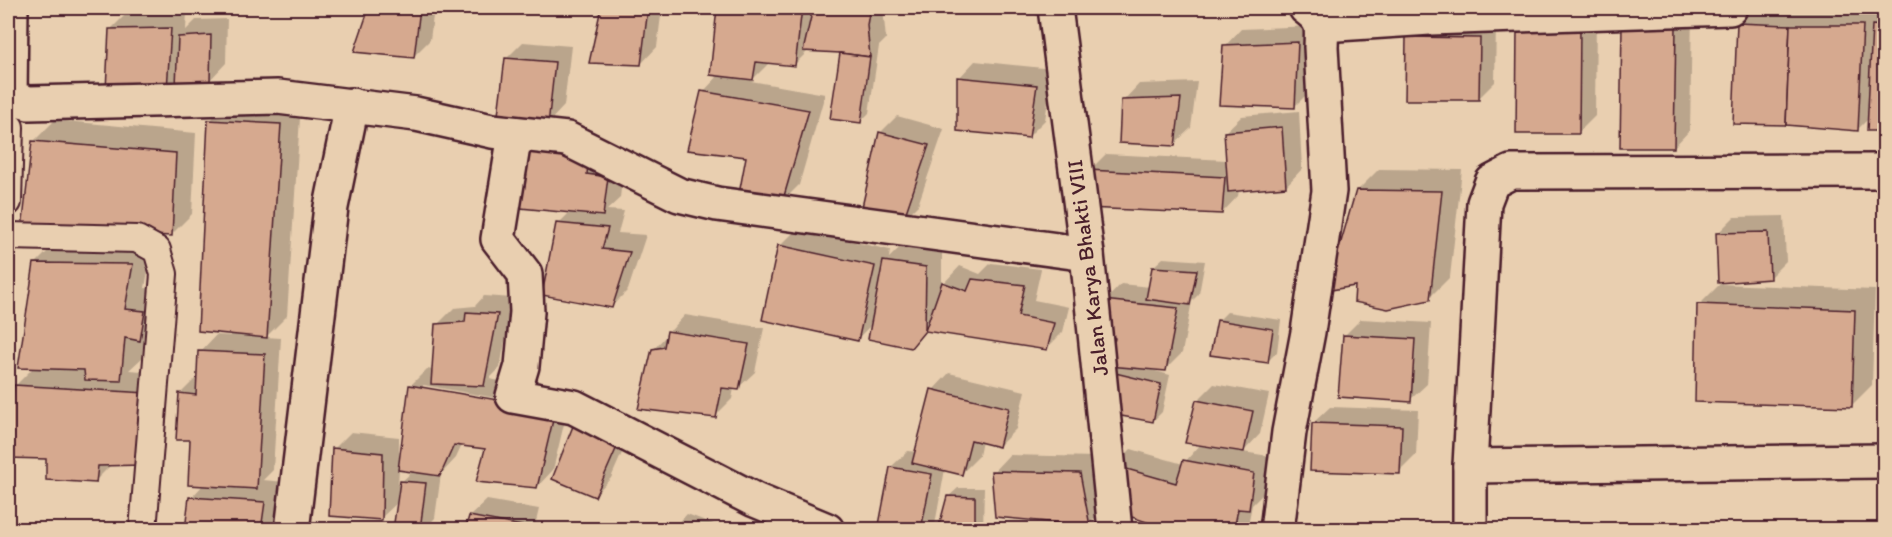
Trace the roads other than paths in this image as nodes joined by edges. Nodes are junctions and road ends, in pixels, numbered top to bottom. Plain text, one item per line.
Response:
1 (11, 8) edge
2 (1055, 8) edge
3 (1688, 8) edge
4 (1730, 8) edge
5 (1430, 13) edge
6 (1314, 16) edge
7 (352, 105) junction
8 (8, 127) edge
9 (515, 134) junction
10 (1884, 171) edge
11 (8, 202) edge
12 (8, 236) edge
13 (1087, 254) junction
14 (1884, 461) edge
15 (1470, 466) junction
16 (143, 530) edge
17 (292, 530) edge
18 (827, 530) edge
19 (1115, 530) edge
20 (1278, 530) edge
21 (1470, 530) edge

1 - 7 street
2 - 13 street, Jalan Karya Bhakti VIII
3 - 4 street
3 - 5 street
5 - 6 street
6 - 20 street
7 - 9 street
7 - 17 street
8 - 11 lane
9 - 13 street
9 - 18 street
10 - 15 street
12 - 16 lane
13 - 19 street, Jalan Karya Bhakti VIII
14 - 15 street
15 - 21 street

